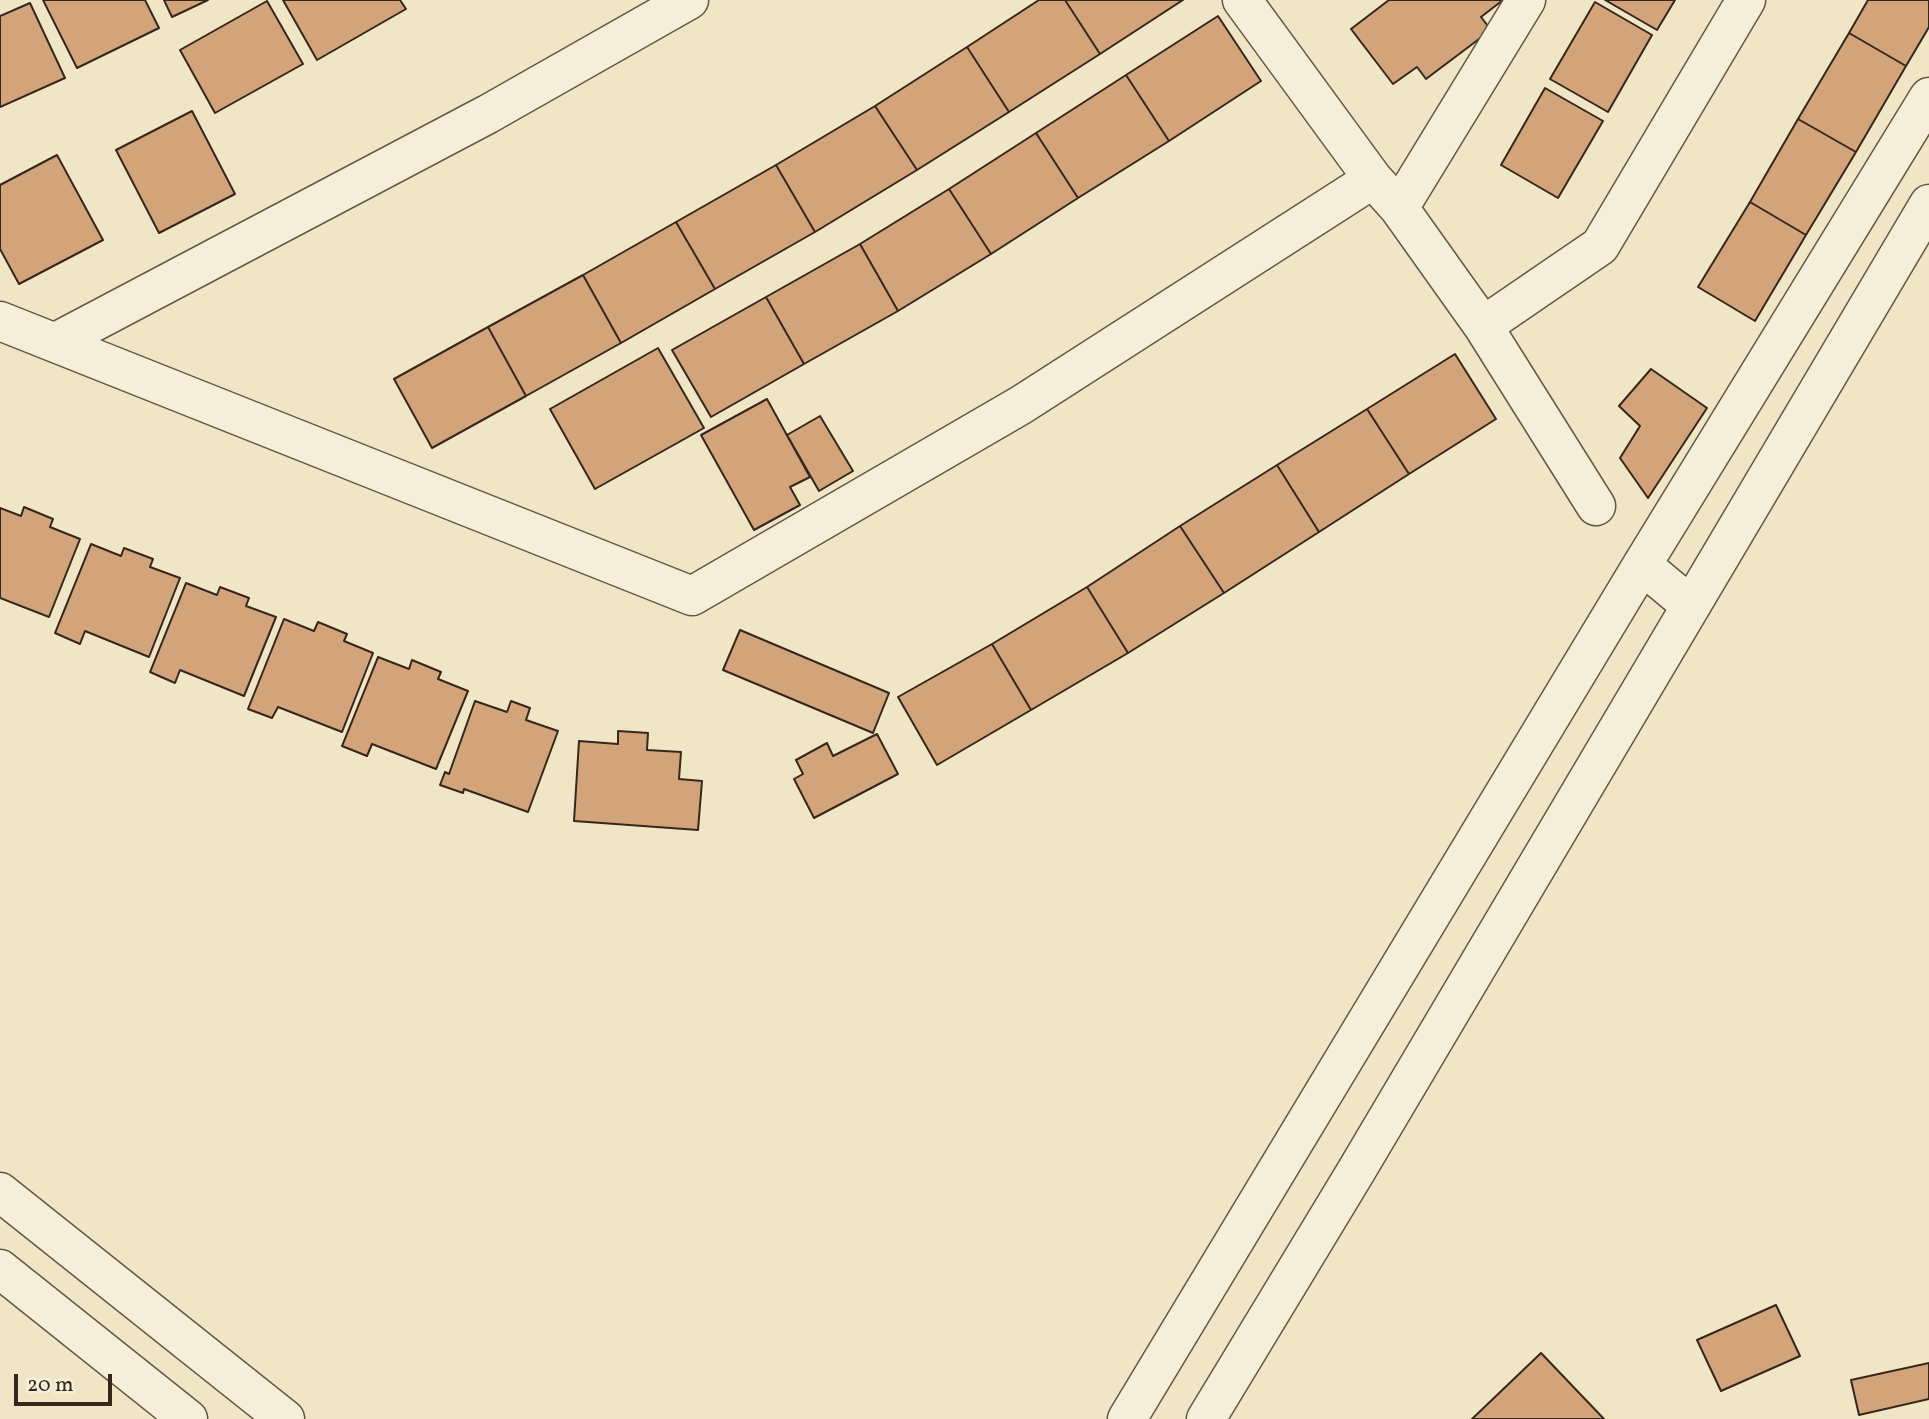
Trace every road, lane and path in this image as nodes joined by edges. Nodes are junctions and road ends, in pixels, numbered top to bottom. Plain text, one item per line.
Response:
1 (689, 0) edge
2 (1242, 0) edge
3 (1526, 0) edge
4 (1746, 0) edge
5 (1929, 97) edge
6 (1373, 179) junction
7 (1929, 204) edge
8 (1399, 208) junction
9 (0, 321) edge
10 (1483, 326) junction
11 (56, 342) junction
12 (1596, 506) dead end
13 (1642, 565) junction
14 (1690, 605) junction
15 (0, 1192) edge
16 (0, 1269) edge
17 (188, 1419) edge
18 (285, 1419) edge
19 (1128, 1419) edge
20 (1206, 1419) edge

1 - 11 street
2 - 6 street
3 - 8 street
4 - 10 street
5 - 13 street
6 - 8 street
6 - 11 street
7 - 14 street
8 - 10 street
9 - 11 street
10 - 12 street
13 - 14 street
13 - 19 street
14 - 20 street
15 - 18 street
16 - 17 street

